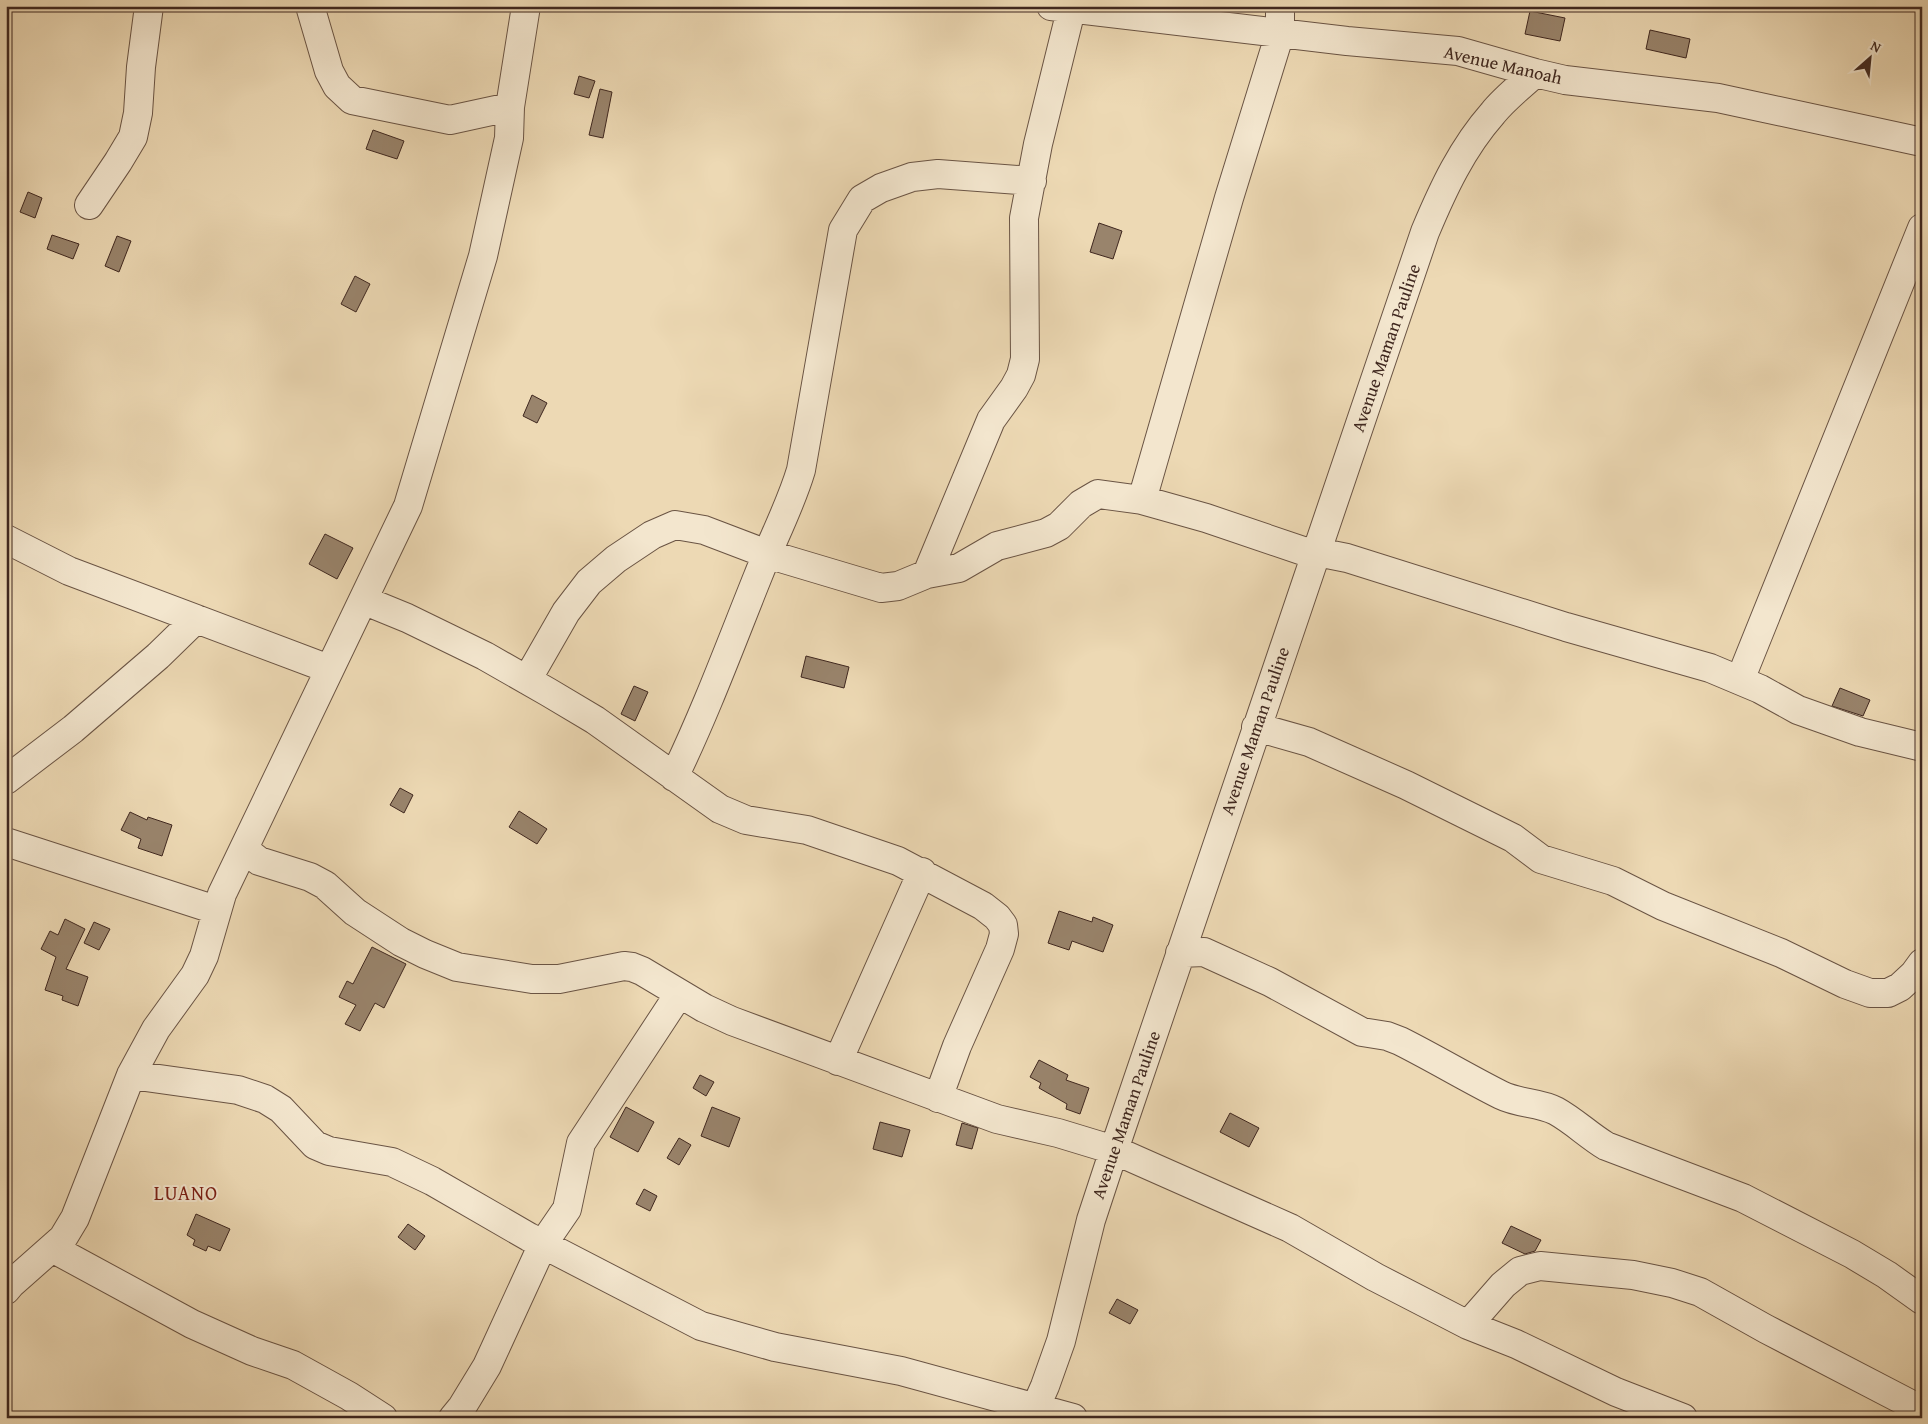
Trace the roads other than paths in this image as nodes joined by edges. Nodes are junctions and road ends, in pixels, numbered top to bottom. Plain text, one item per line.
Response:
1 (149, 6) edge
2 (310, 6) edge
3 (526, 6) edge
4 (1280, 6) edge
5 (1065, 7) edge
6 (1280, 33) junction
7 (1535, 73) junction
8 (510, 107) junction
9 (1922, 142) edge
10 (1032, 181) junction
11 (90, 205) dead end
12 (1922, 228) edge
13 (1142, 500) junction
14 (6, 539) edge
15 (767, 554) junction
16 (1314, 555) junction
17 (927, 574) junction
18 (364, 600) junction
19 (196, 619) junction
20 (329, 668) junction
21 (527, 680) junction
22 (1740, 680) junction
23 (1256, 727) junction
24 (1922, 747) edge
25 (9, 771) edge
26 (674, 777) junction
27 (6, 842) edge
28 (245, 850) junction
29 (922, 872) junction
30 (216, 910) junction
31 (1180, 953) junction
32 (1922, 963) edge
33 (679, 994) junction
34 (838, 1061) junction
35 (131, 1075) junction
36 (938, 1098) junction
37 (1114, 1150) junction
38 (543, 1244) junction
39 (52, 1248) junction
40 (6, 1290) edge
41 (1922, 1300) edge
42 (1468, 1325) junction
43 (1915, 1407) edge
44 (1033, 1413) edge
45 (383, 1418) edge
46 (453, 1418) edge
47 (1073, 1418) edge
48 (1683, 1418) edge

1 - 11 street
2 - 8 street
3 - 8 street
4 - 6 street
5 - 6 street, Avenue Manoah
5 - 10 street
6 - 7 street, Avenue Manoah
6 - 13 street
7 - 9 street, Avenue Manoah
7 - 16 street, Avenue Maman Pauline
8 - 18 street
10 - 15 street
10 - 17 street
12 - 22 street
13 - 16 street
13 - 17 street
14 - 19 street
15 - 17 street
15 - 21 street
15 - 26 street
16 - 22 street
16 - 23 street, Avenue Maman Pauline
18 - 20 street
18 - 21 street
19 - 20 street
19 - 25 street
20 - 28 street
21 - 26 street
22 - 24 street
23 - 31 street, Avenue Maman Pauline
23 - 32 street
26 - 29 street
27 - 30 street
28 - 30 street
28 - 33 street
29 - 34 street
29 - 36 street
30 - 35 street
31 - 37 street, Avenue Maman Pauline
31 - 41 street
33 - 34 street
33 - 38 street
34 - 36 street
35 - 38 street
35 - 39 street
36 - 37 street
37 - 42 street
37 - 44 street, Avenue Maman Pauline
38 - 44 street
38 - 46 street
39 - 40 street
39 - 45 street
42 - 43 street
42 - 48 street
44 - 47 street

